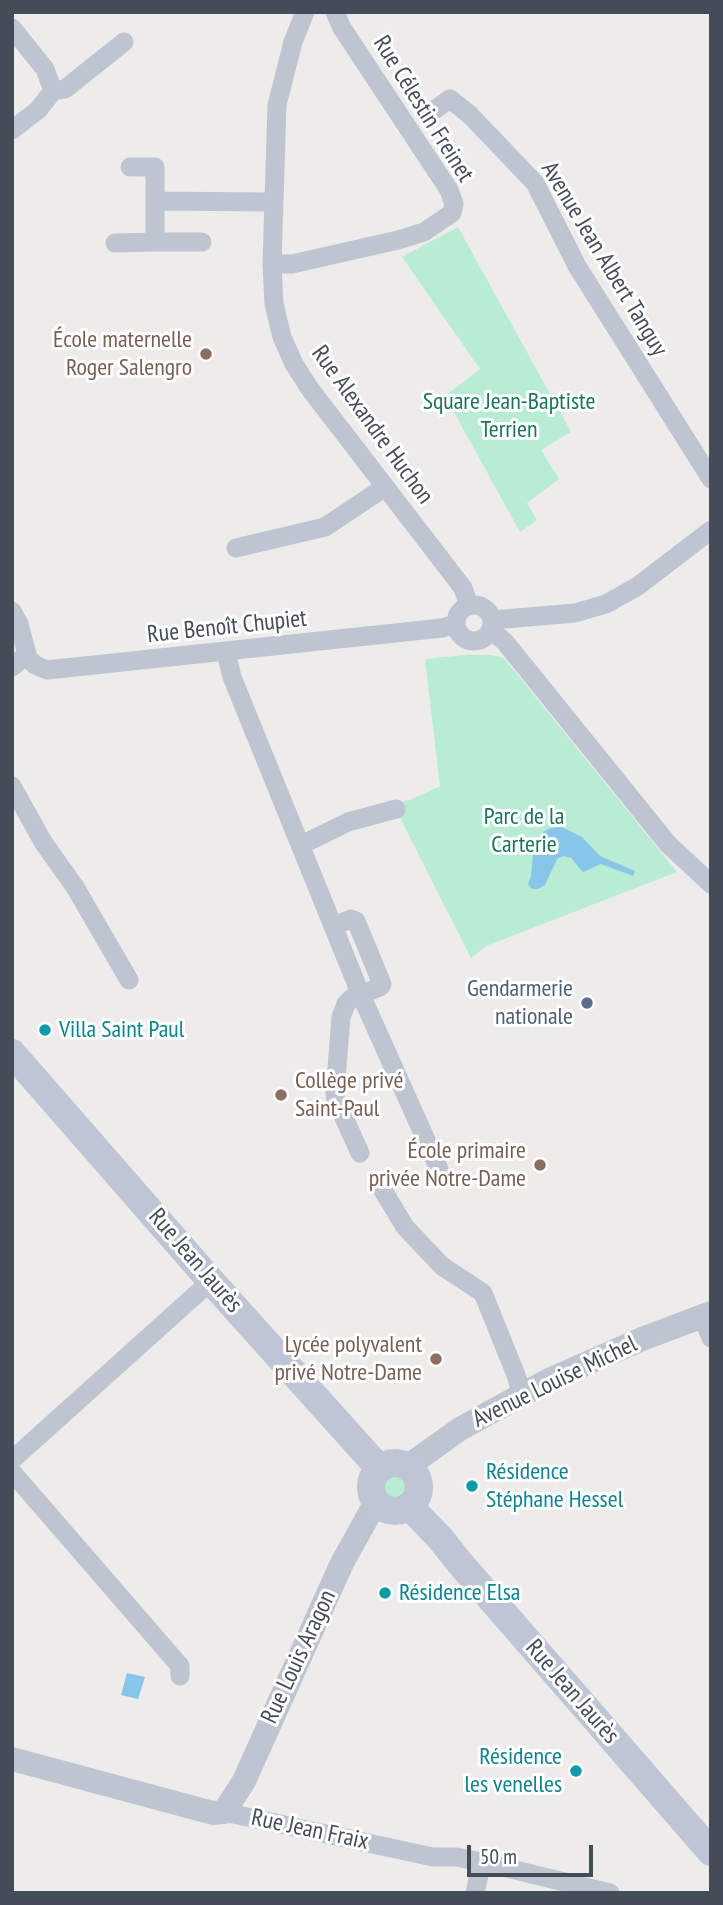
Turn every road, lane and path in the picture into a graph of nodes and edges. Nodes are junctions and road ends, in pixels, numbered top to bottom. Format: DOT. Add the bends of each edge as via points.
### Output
graph roads {
  1 [pos="307,12"];
  2 [pos="334,12"];
  3 [pos="12,28"];
  4 [pos="124,42"];
  5 [pos="53,91"];
  6 [pos="430,113"];
  7 [pos="12,130"];
  8 [pos="130,167"];
  9 [pos="155,201"];
  10 [pos="274,202"];
  11 [pos="155,242"];
  12 [pos="202,242"];
  13 [pos="115,243"];
  14 [pos="272,264"];
  15 [pos="711,479"];
  16 [pos="385,486"];
  17 [pos="711,530"];
  18 [pos="236,548"];
  19 [pos="469,606"];
  20 [pos="12,611"];
  21 [pos="456,624"];
  22 [pos="492,625"];
  23 [pos="226,652"];
  24 [pos="19,661"];
  25 [pos="12,786"];
  26 [pos="396,810"];
  27 [pos="301,845"];
  28 [pos="711,884"];
  29 [pos="129,980"];
  30 [pos="361,995"];
  31 [pos="12,1053"];
  32 [pos="360,1153"];
  33 [pos="439,1169"];
  34 [pos="378,1182"];
  35 [pos="211,1281"];
  36 [pos="708,1322"];
  37 [pos="522,1395"];
  38 [pos="12,1460"];
  39 [pos="408,1466"];
  40 [pos="379,1468"];
  41 [pos="12,1472"];
  42 [pos="376,1502"];
  43 [pos="410,1506"];
  44 [pos="180,1676"];
  45 [pos="12,1759"];
  46 [pos="223,1812"];
  47 [pos="711,1852"];
  48 [pos="482,1862"];
  49 [pos="475,1893"];
  50 [pos="610,1893"];
  1 -- 2 [label="street" via="323,17"];
  1 -- 10 [label="street, Rue Alexandre Huchon" via="293,42 277,105"];
  2 -- 14 [label="street, Rue Célestin Freinet" via="449,190 452,213 424,232 398,240 292,264"];
  3 -- 5 [label="street" via="45,69"];
  4 -- 5 [label="street" via="65,89"];
  5 -- 7 [label="street"];
  6 -- 15 [label="street, Avenue Jean Albert Tanguy" via="450,99 535,183 577,265"];
  8 -- 9 [label="street" via="155,167"];
  9 -- 10 [label="street"];
  9 -- 11 [label="street"];
  10 -- 14 [label="street, Rue Alexandre Huchon"];
  11 -- 12 [label="street"];
  11 -- 13 [label="street"];
  14 -- 16 [label="street, Rue Alexandre Huchon" via="274,304 294,364"];
  16 -- 18 [label="street" via="325,527"];
  16 -- 19 [label="street, Rue Alexandre Huchon" via="463,588"];
  17 -- 22 [label="street" via="654,575 606,604"];
  19 -- 21 [label="street"];
  19 -- 22 [label="street" via="487,609"];
  20 -- 24 [label="street" via="19,624"];
  21 -- 22 [label="street" via="463,638 475,642 488,636"];
  21 -- 23 [label="street, Rue Benoît Chupiet"];
  22 -- 28 [label="street" via="668,844"];
  23 -- 24 [label="street, Rue Benoît Chupiet" via="54,670"];
  23 -- 27 [label="street"];
  25 -- 29 [label="street"];
  26 -- 27 [label="street" via="348,822"];
  27 -- 30 [label="street" via="334,926 356,921 382,984"];
  30 -- 32 [label="street" via="346,1004 341,1017 335,1092"];
  30 -- 33 [label="street"];
  31 -- 35 [label="main road, Rue Jean Jaurès"];
  34 -- 37 [label="street" via="405,1227 442,1266 483,1293"];
  35 -- 38 [label="street"];
  35 -- 40 [label="main road, Rue Jean Jaurès"];
  36 -- 37 [label="street, Avenue Louise Michel" via="614,1350"];
  37 -- 39 [label="street, Avenue Louise Michel" via="460,1429"];
  39 -- 40 [label="main road" via="393,1462"];
  39 -- 43 [label="main road" via="419,1486"];
  40 -- 42 [label="main road" via="371,1482"];
  41 -- 44 [label="street" via="180,1666"];
  42 -- 43 [label="main road" via="392,1511"];
  42 -- 46 [label="street, Rue Louis Aragon" via="342,1563 244,1781"];
  43 -- 47 [label="main road, Rue Jean Jaurès"];
  45 -- 46 [label="street, Rue Jean Fraix" via="212,1813"];
  46 -- 48 [label="street, Rue Jean Fraix" via="433,1857"];
  48 -- 49 [label="street"];
  48 -- 50 [label="street, Rue Jean Fraix"];
}
